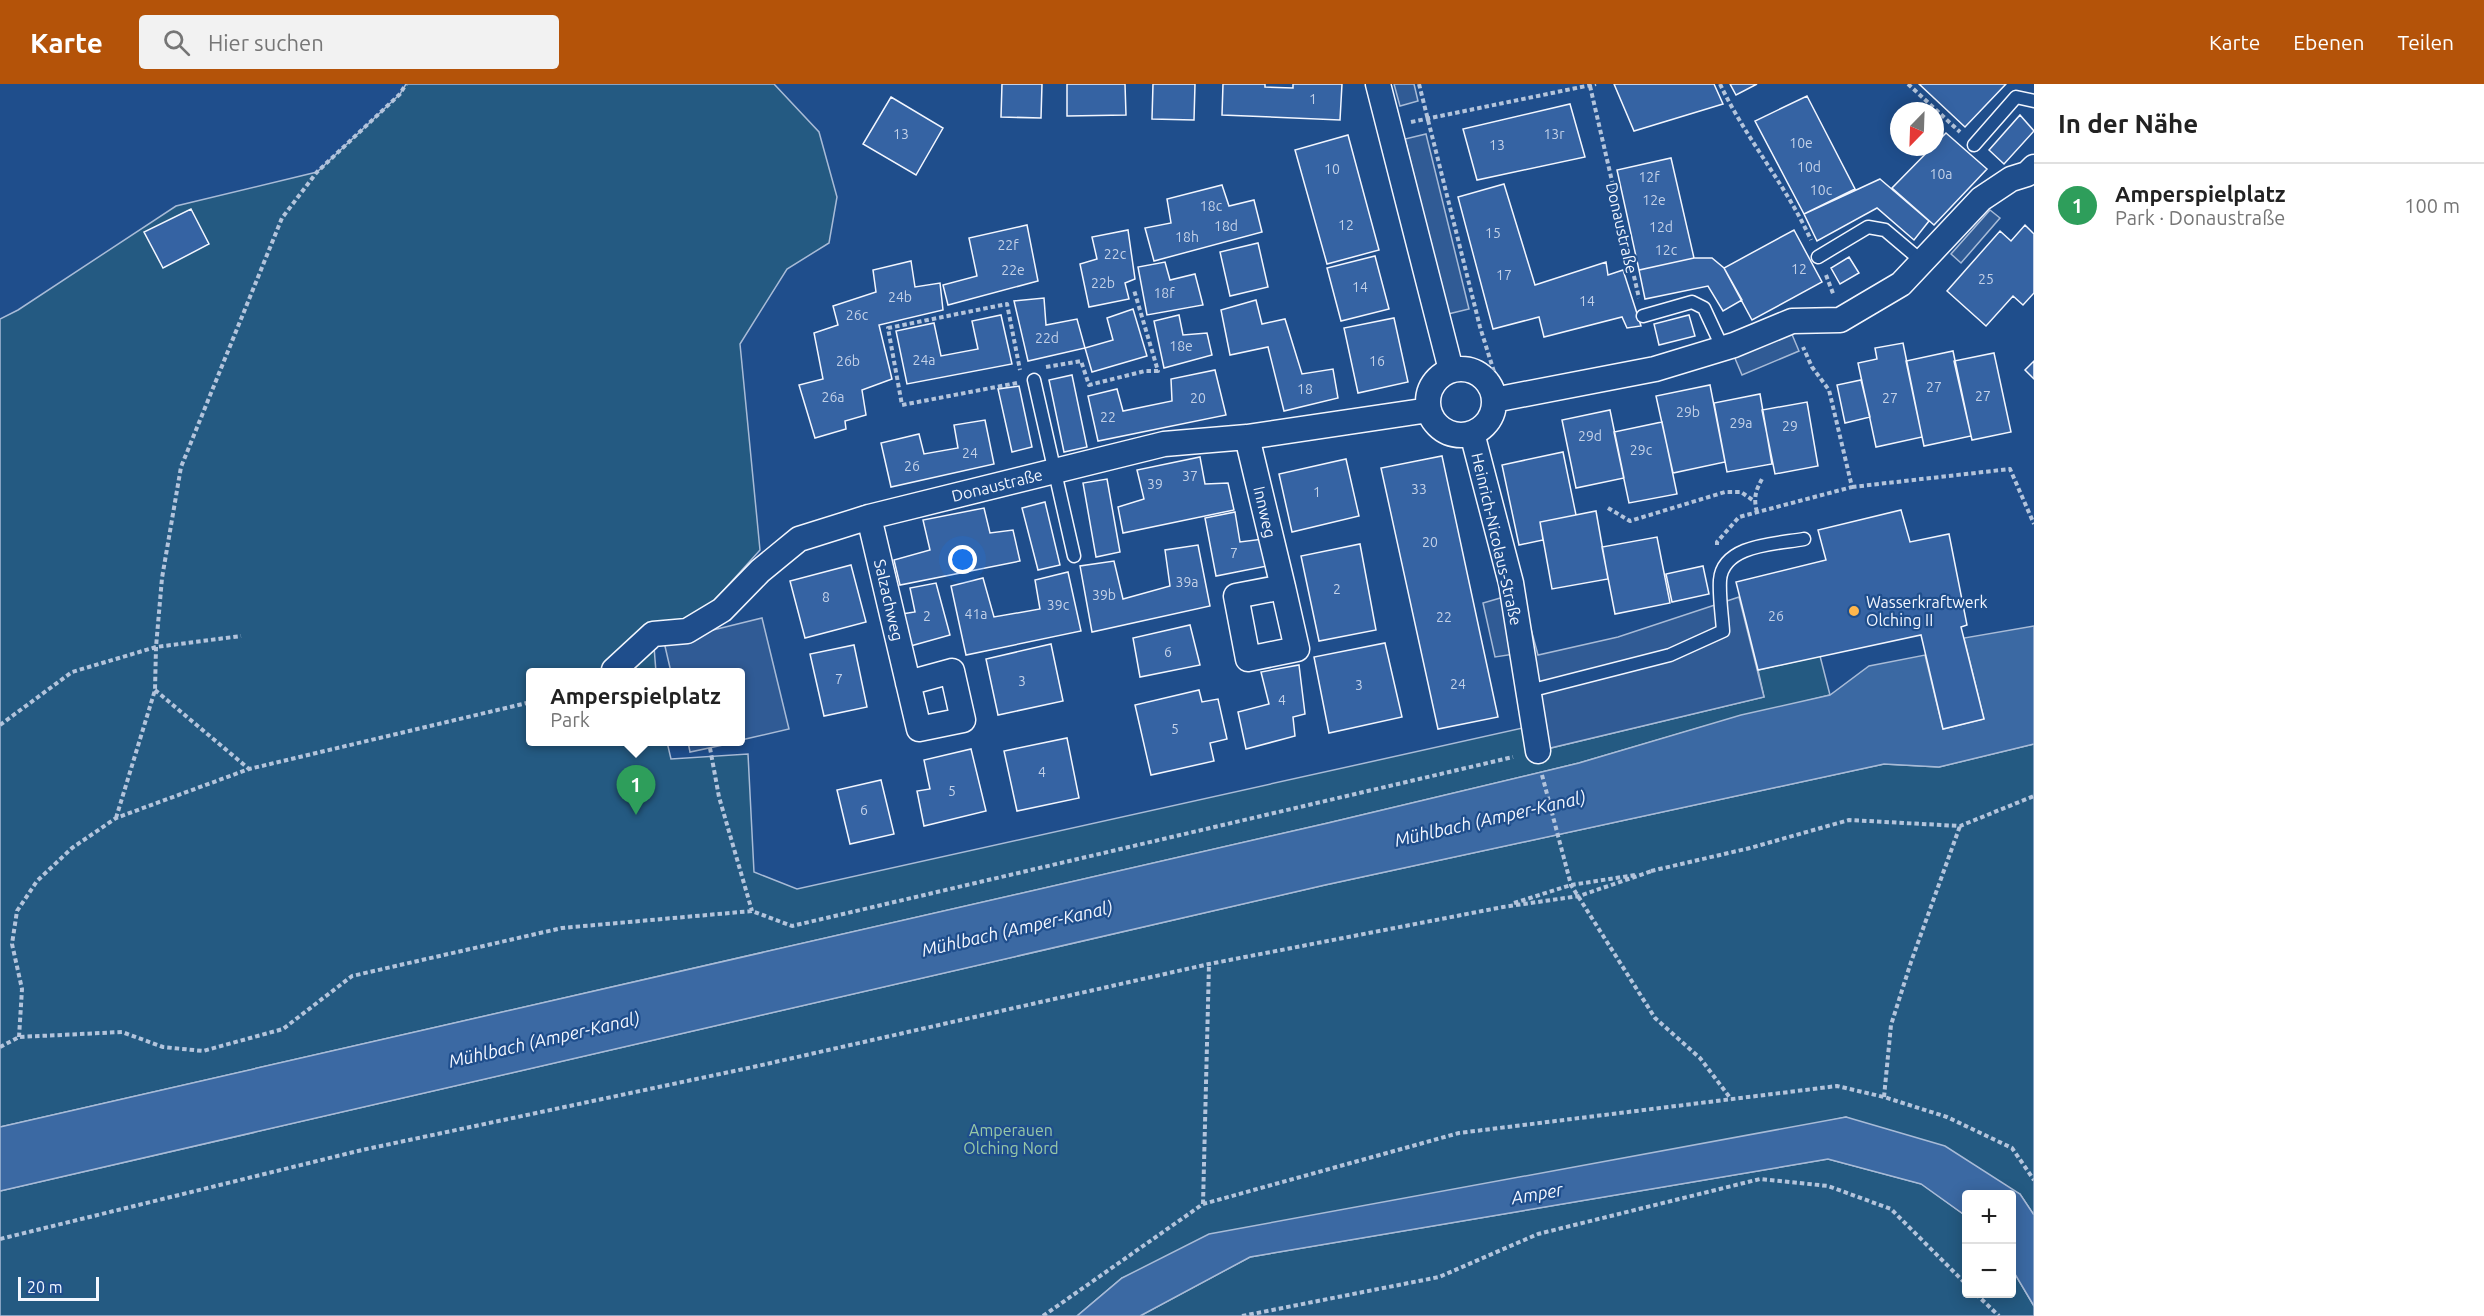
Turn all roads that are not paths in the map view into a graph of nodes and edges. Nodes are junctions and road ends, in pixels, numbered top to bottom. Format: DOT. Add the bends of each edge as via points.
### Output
graph roads {
  1 [pos="1378,84"];
  2 [pos="2034,101"];
  3 [pos="1974,145"];
  4 [pos="2032,174"];
  5 [pos="1818,257"];
  6 [pos="1924,263"];
  7 [pos="1643,316"];
  8 [pos="1723,349"];
  9 [pos="1451,370"];
  10 [pos="1028,381"];
  11 [pos="1498,399"];
  12 [pos="1429,410"];
  13 [pos="1472,433"];
  14 [pos="1247,436"];
  15 [pos="1055,471"];
  16 [pos="869,517"];
  17 [pos="1804,539"];
  18 [pos="1074,556"];
  19 [pos="1283,587"];
  20 [pos="616,668"];
  21 [pos="908,683"];
  22 [pos="1529,691"];
  23 [pos="1539,759"];
  1 -- 9 [label="street"];
  2 -- 3 [label="lane" via="2016,97"];
  4 -- 6 [label="street" via="2012,179 1981,199"];
  5 -- 6 [label="lane" via="1868,227 1885,230"];
  6 -- 8 [label="street" via="1901,284 1840,320 1792,321"];
  7 -- 8 [label="lane" via="1692,302 1704,308"];
  8 -- 11 [label="street" via="1655,369"];
  9 -- 11 [label="street" via="1471,370 1483,377"];
  9 -- 12 [label="street" via="1434,384"];
  10 -- 15 [label="lane"];
  11 -- 13 [label="street" via="1489,420"];
  12 -- 13 [label="street" via="1445,430 1458,435"];
  12 -- 14 [label="street, Donaustraße"];
  13 -- 22 [label="street, Heinrich-Nicolaus-Straße" via="1511,583"];
  14 -- 15 [label="street, Donaustraße" via="1164,444"];
  14 -- 19 [label="street, Innweg"];
  15 -- 16 [label="street, Donaustraße"];
  15 -- 18 [label="lane"];
  16 -- 20 [label="street, Donaustraße" via="799,539 760,570 722,610 687,631 653,634"];
  16 -- 21 [label="street, Salzachweg"];
  17 -- 22 [label="lane" via="1745,550 1727,561 1720,579 1723,631 1670,656"];
  22 -- 23 [label="street, Heinrich-Nicolaus-Straße"];
}
